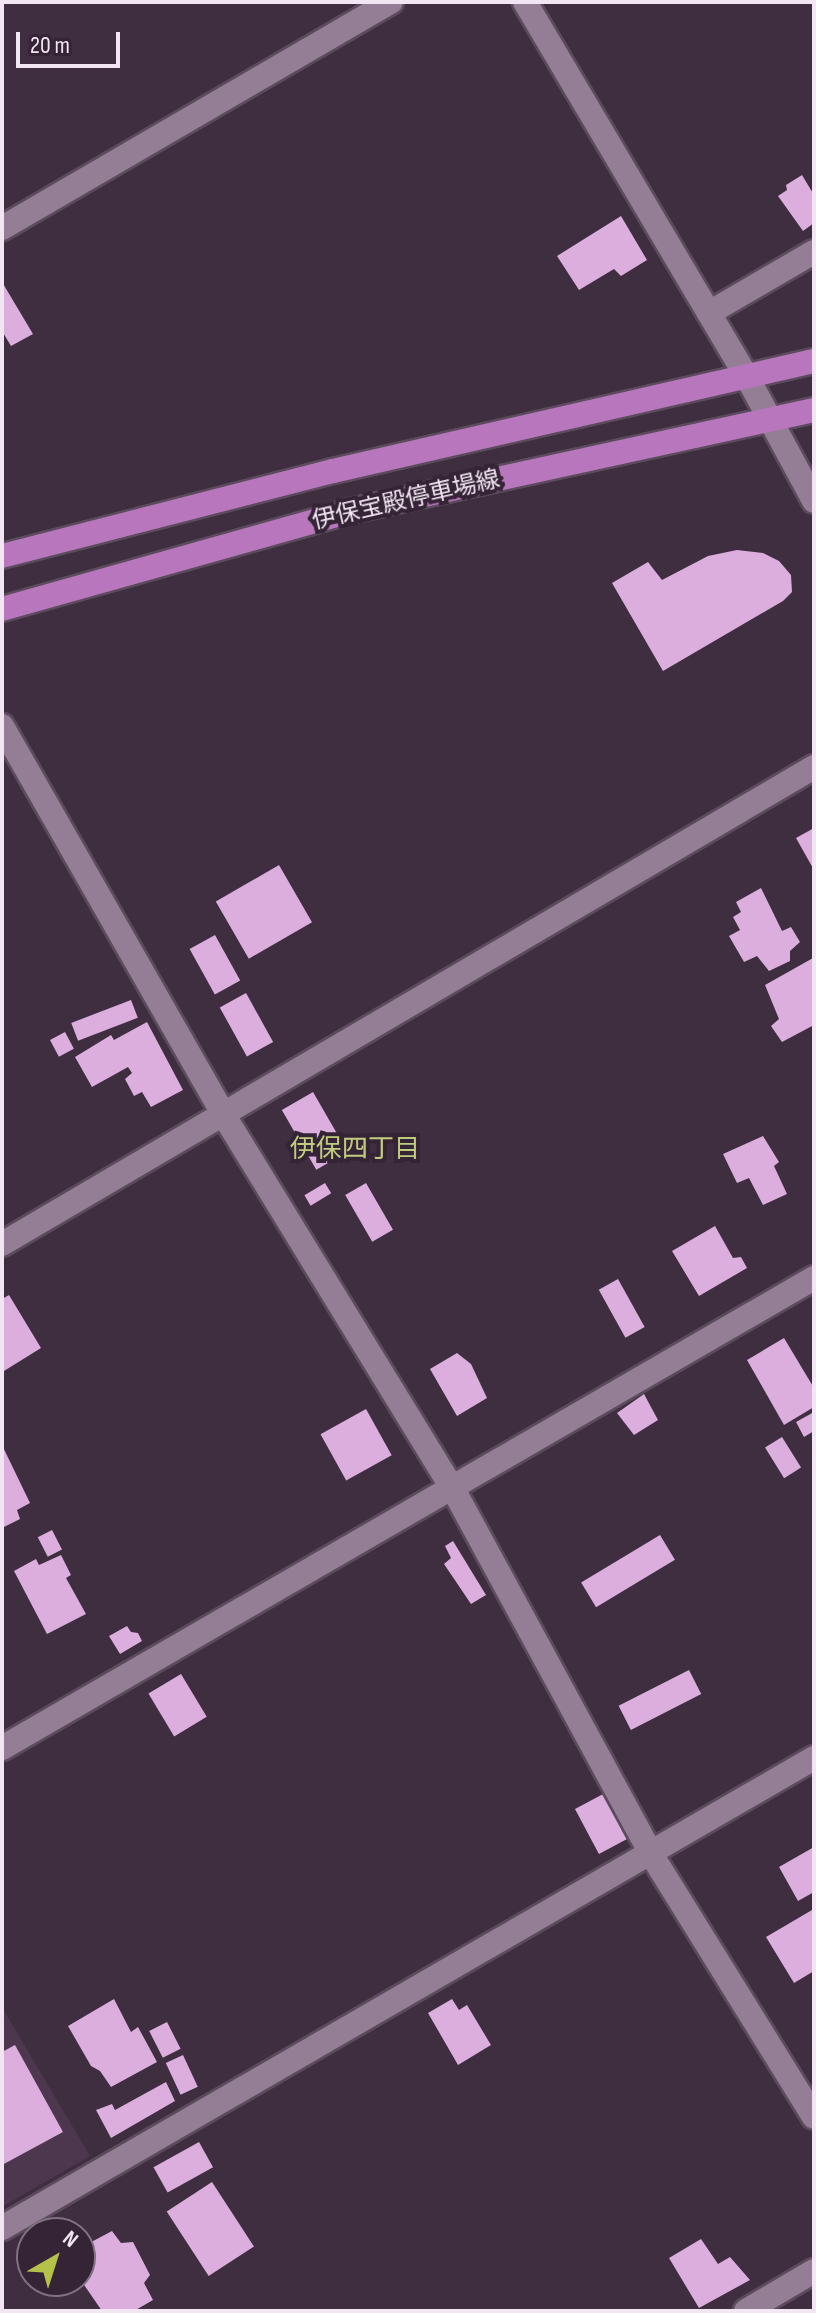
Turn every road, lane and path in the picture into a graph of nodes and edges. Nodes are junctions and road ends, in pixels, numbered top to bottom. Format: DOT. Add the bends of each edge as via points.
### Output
graph roads {
  1 [pos="391,2"];
  2 [pos="525,2"];
  3 [pos="2,228"];
  4 [pos="814,252"];
  5 [pos="709,313"];
  6 [pos="814,361"];
  7 [pos="746,375"];
  8 [pos="814,410"];
  9 [pos="768,420"];
  10 [pos="814,501"];
  11 [pos="2,556"];
  12 [pos="2,609"];
  13 [pos="3,729"];
  14 [pos="814,767"];
  15 [pos="223,1114"];
  16 [pos="2,1244"];
  17 [pos="814,1278"];
  18 [pos="452,1487"];
  19 [pos="2,1748"];
  20 [pos="814,1758"];
  21 [pos="651,1854"];
  22 [pos="814,2117"];
  23 [pos="2,2228"];
  24 [pos="814,2271"];
  25 [pos="746,2311"];
  1 -- 3 [label="street"];
  2 -- 5 [label="street"];
  4 -- 5 [label="street"];
  5 -- 7 [label="street"];
  6 -- 7 [label="main road, 伊保宝殿停車場線"];
  7 -- 9 [label="street"];
  7 -- 11 [label="main road, 伊保宝殿停車場線" via="333,471"];
  8 -- 9 [label="main road, 伊保宝殿停車場線"];
  9 -- 10 [label="street"];
  9 -- 12 [label="main road, 伊保宝殿停車場線" via="346,512"];
  13 -- 15 [label="street"];
  14 -- 15 [label="street"];
  15 -- 16 [label="street"];
  15 -- 18 [label="street"];
  17 -- 18 [label="street"];
  18 -- 19 [label="street"];
  18 -- 21 [label="street"];
  20 -- 21 [label="street"];
  21 -- 22 [label="street"];
  21 -- 23 [label="street"];
  24 -- 25 [label="street"];
}
